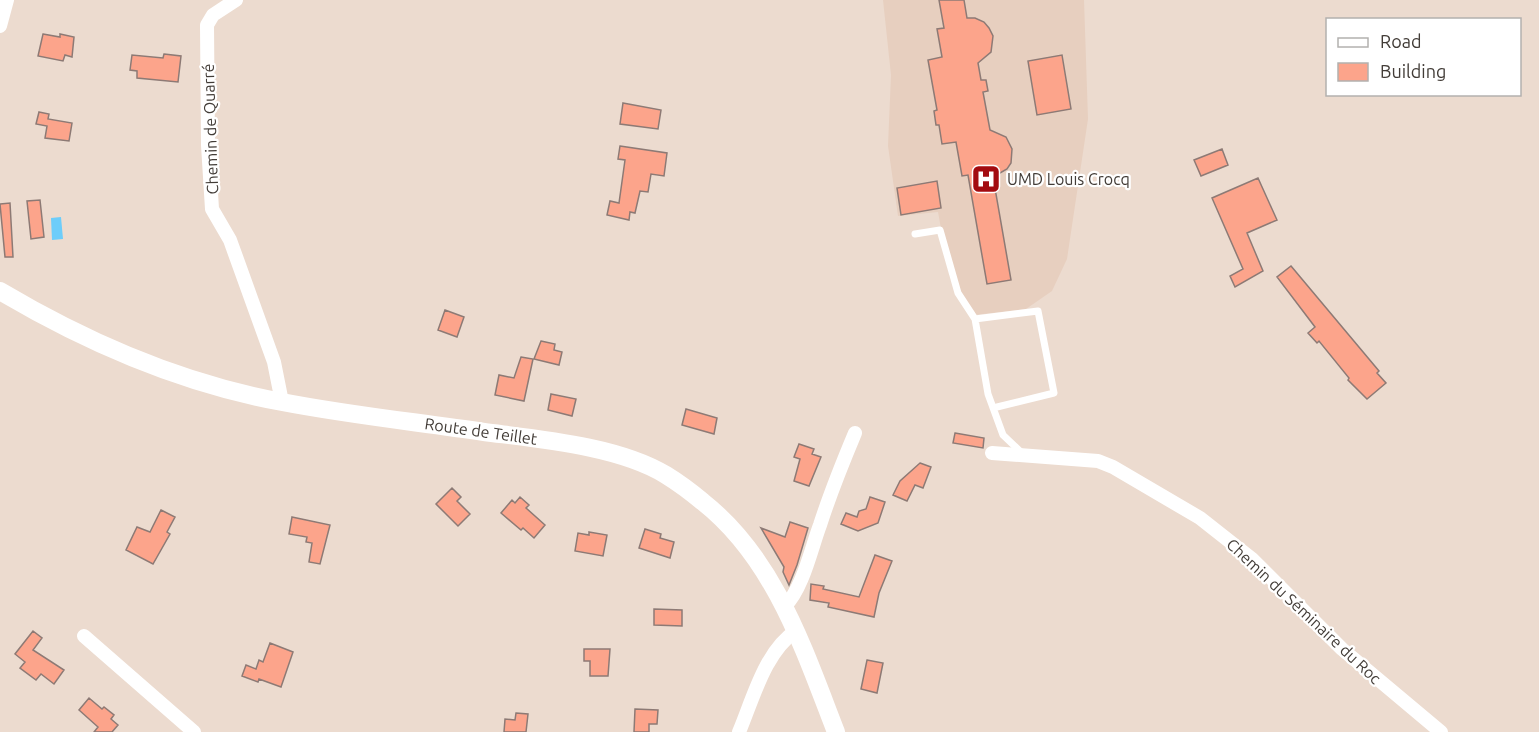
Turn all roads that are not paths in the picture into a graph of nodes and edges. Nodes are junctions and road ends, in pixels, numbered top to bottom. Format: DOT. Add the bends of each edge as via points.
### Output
graph roads {
  1 [pos="7,0"];
  2 [pos="236,0"];
  3 [pos="0,26"];
  4 [pos="915,234"];
  5 [pos="0,291"];
  6 [pos="975,319"];
  7 [pos="282,402"];
  8 [pos="993,408"];
  9 [pos="855,433"];
  10 [pos="992,453"];
  11 [pos="1024,456"];
  12 [pos="785,606"];
  13 [pos="796,631"];
  14 [pos="84,636"];
  15 [pos="194,732"];
  16 [pos="739,732"];
  17 [pos="836,732"];
  18 [pos="1441,732"];
  1 -- 3 [label="street"];
  2 -- 7 [label="street, Chemin de Quarré" via="213,15 207,25 212,209 230,240 274,362"];
  4 -- 6 [label="lane" via="940,230 958,292"];
  5 -- 7 [label="main road, Route de Teillet" via="44,317 134,357 213,385"];
  6 -- 8 [label="lane"];
  6 -- 8 [label="lane" via="1038,311 1054,393"];
  7 -- 12 [label="main road, Route de Teillet" via="570,444 626,458 664,474 705,503 755,558"];
  8 -- 11 [label="lane" via="1003,435"];
  9 -- 12 [label="street" via="803,573"];
  10 -- 11 [label="street, Chemin du Séminaire du Roc"];
  11 -- 18 [label="street, Chemin du Séminaire du Roc" via="1098,461 1200,518 1252,559 1342,649"];
  12 -- 13 [label="main road, Route de Teillet"];
  13 -- 16 [label="street" via="771,656"];
  13 -- 17 [label="main road, Route de Teillet"];
  14 -- 15 [label="street"];
}
